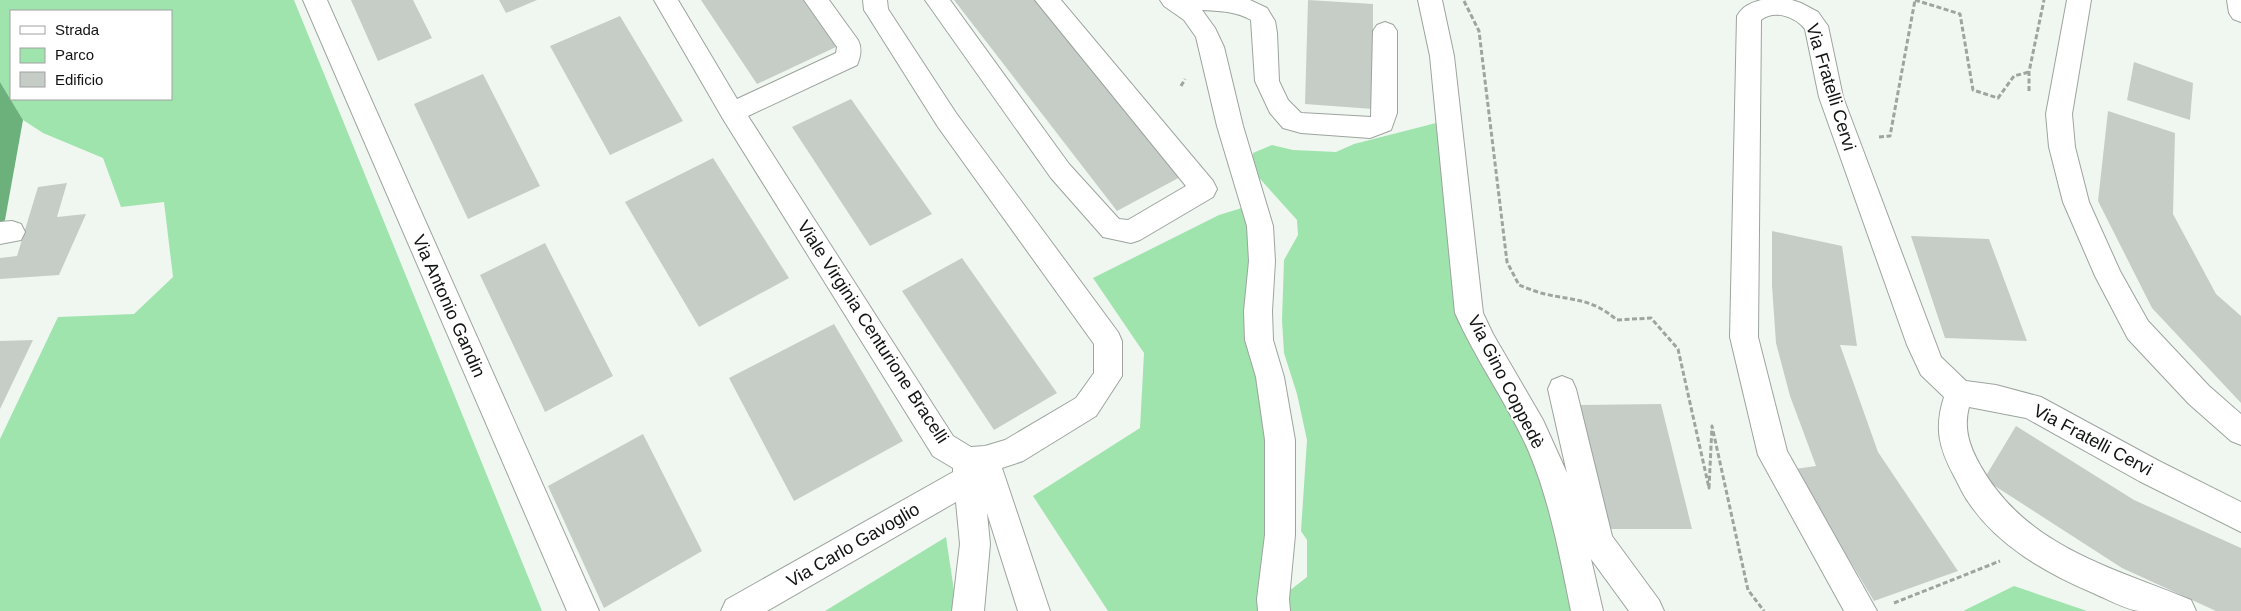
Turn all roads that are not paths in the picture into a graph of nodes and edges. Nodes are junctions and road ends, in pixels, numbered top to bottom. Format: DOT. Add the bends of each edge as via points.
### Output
graph roads {
  1 [pos="315,0"];
  2 [pos="666,0"];
  3 [pos="816,0"];
  4 [pos="875,0"];
  5 [pos="937,0"];
  6 [pos="1047,0"];
  7 [pos="1172,0"];
  8 [pos="1430,0"];
  9 [pos="2079,0"];
  10 [pos="2239,0"];
  11 [pos="2241,12"];
  12 [pos="1385,30"];
  13 [pos="732,112"];
  14 [pos="1562,389"];
  15 [pos="1959,393"];
  16 [pos="2241,432"];
  17 [pos="974,466"];
  18 [pos="2241,518"];
  19 [pos="583,611"];
  20 [pos="737,611"];
  21 [pos="968,611"];
  22 [pos="1034,611"];
  23 [pos="1274,611"];
  24 [pos="1587,611"];
  25 [pos="1648,611"];
  26 [pos="1861,611"];
  27 [pos="2180,611"];
  1 -- 19 [label="street, Via Antonio Gandin"];
  2 -- 13 [label="street, Viale Virginia Centurione Bracelli"];
  3 -- 13 [label="street" via="849,46 848,58"];
  4 -- 17 [label="street" via="876,10 947,120 1108,341 1108,376 1086,407 1013,452"];
  5 -- 6 [label="street" via="1060,171 1112,229 1131,232 1204,188"];
  7 -- 12 [label="street" via="1228,3 1259,14 1265,33 1267,81 1272,95 1287,116 1301,124 1370,128 1382,123"];
  7 -- 23 [label="street" via="1200,22 1210,41 1230,126 1260,226 1260,340 1270,377 1280,440 1280,535"];
  8 -- 24 [label="street, Via Gino Coppedè" via="1442,56 1469,313 1486,351 1534,431 1564,508"];
  9 -- 16 [label="street" via="2059,114 2062,147 2076,202 2109,276 2138,330 2199,395"];
  10 -- 11 [label="street"];
  13 -- 17 [label="street, Viale Virginia Centurione Bracelli" via="943,446"];
  14 -- 25 [label="street, Via Gino Coppedè" via="1598,543"];
  15 -- 18 [label="street, Via Fratelli Cervi" via="2031,406"];
  15 -- 26 [label="street, Via Fratelli Cervi" via="1931,366 1921,345 1831,97 1816,26 1801,10 1777,0 1764,1 1754,7 1749,16 1744,337 1773,455"];
  15 -- 27 [label="street" via="1952,420 1954,442 1967,473 1989,508 2046,554 2088,575"];
  17 -- 20 [label="street, Via Carlo Gavoglio"];
  17 -- 21 [label="street" via="975,544"];
  17 -- 22 [label="street"];
}
